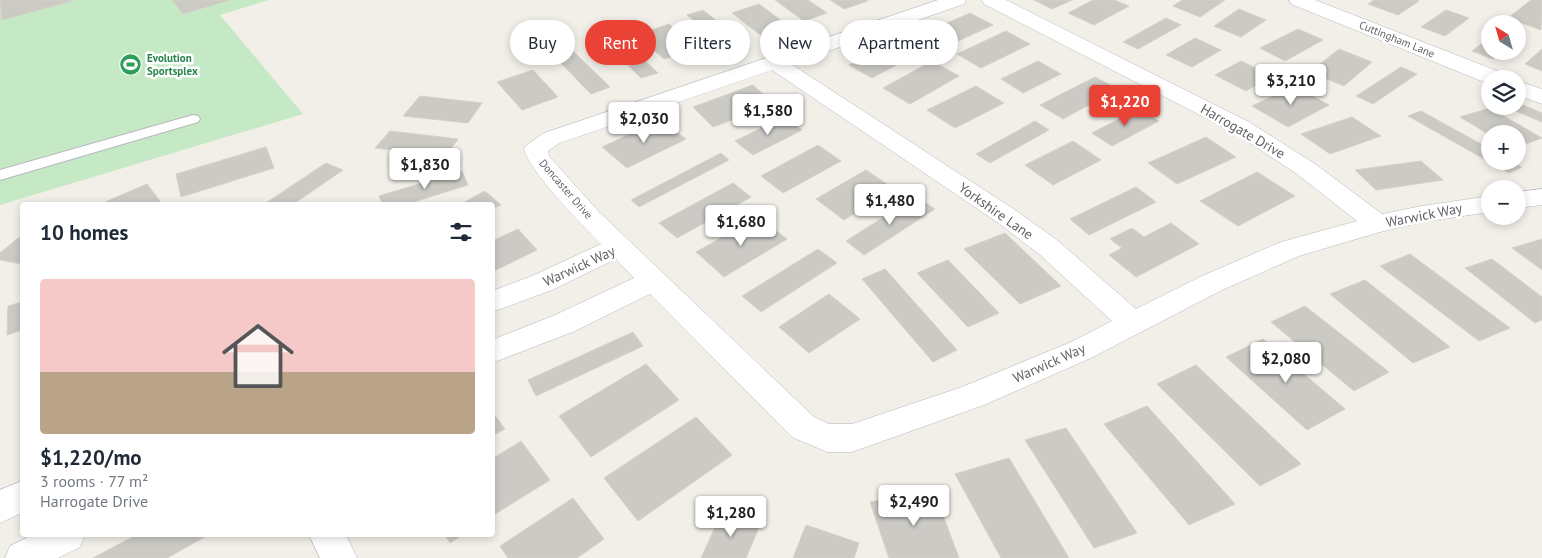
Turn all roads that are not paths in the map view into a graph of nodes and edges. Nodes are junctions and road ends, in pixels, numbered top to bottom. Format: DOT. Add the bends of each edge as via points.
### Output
graph roads {
  1 [pos="957,0"];
  2 [pos="991,0"];
  3 [pos="1298,0"];
  4 [pos="830,43"];
  5 [pos="765,65"];
  6 [pos="779,65"];
  7 [pos="1481,73"];
  8 [pos="1526,90"];
  9 [pos="1542,97"];
  10 [pos="193,119"];
  11 [pos="0,175"];
  12 [pos="1542,197"];
  13 [pos="1526,199"];
  14 [pos="1481,206"];
  15 [pos="1378,224"];
  16 [pos="620,246"];
  17 [pos="654,280"];
  18 [pos="495,301"];
  19 [pos="1133,323"];
  20 [pos="495,351"];
  21 [pos="20,497"];
  22 [pos="0,507"];
  23 [pos="63,537"];
  24 [pos="328,537"];
  25 [pos="23,558"];
  26 [pos="339,558"];
  1 -- 4 [label="street, Doncaster Drive"];
  2 -- 15 [label="street, Harrogate Drive" via="1241,127 1306,169"];
  3 -- 7 [label="street, Cuttingham Lane"];
  5 -- 16 [label="street, Doncaster Drive" via="552,138 536,149 538,158 590,218"];
  6 -- 19 [label="street, Yorkshire Lane" via="1006,216 1048,247"];
  8 -- 9 [label="street"];
  10 -- 11 [label="lane"];
  12 -- 13 [label="street"];
  14 -- 15 [label="street, Warwick Way"];
  15 -- 19 [label="street, Warwick Way" via="1290,249 1212,283"];
  16 -- 17 [label="street, Warwick Way"];
  16 -- 18 [label="street, Warwick Way" via="558,277"];
  17 -- 19 [label="street, Warwick Way" via="803,427 827,438 852,438 972,396 1081,350"];
  17 -- 20 [label="street" via="565,323"];
  21 -- 22 [label="street"];
  23 -- 25 [label="street"];
  24 -- 26 [label="street"];
}
